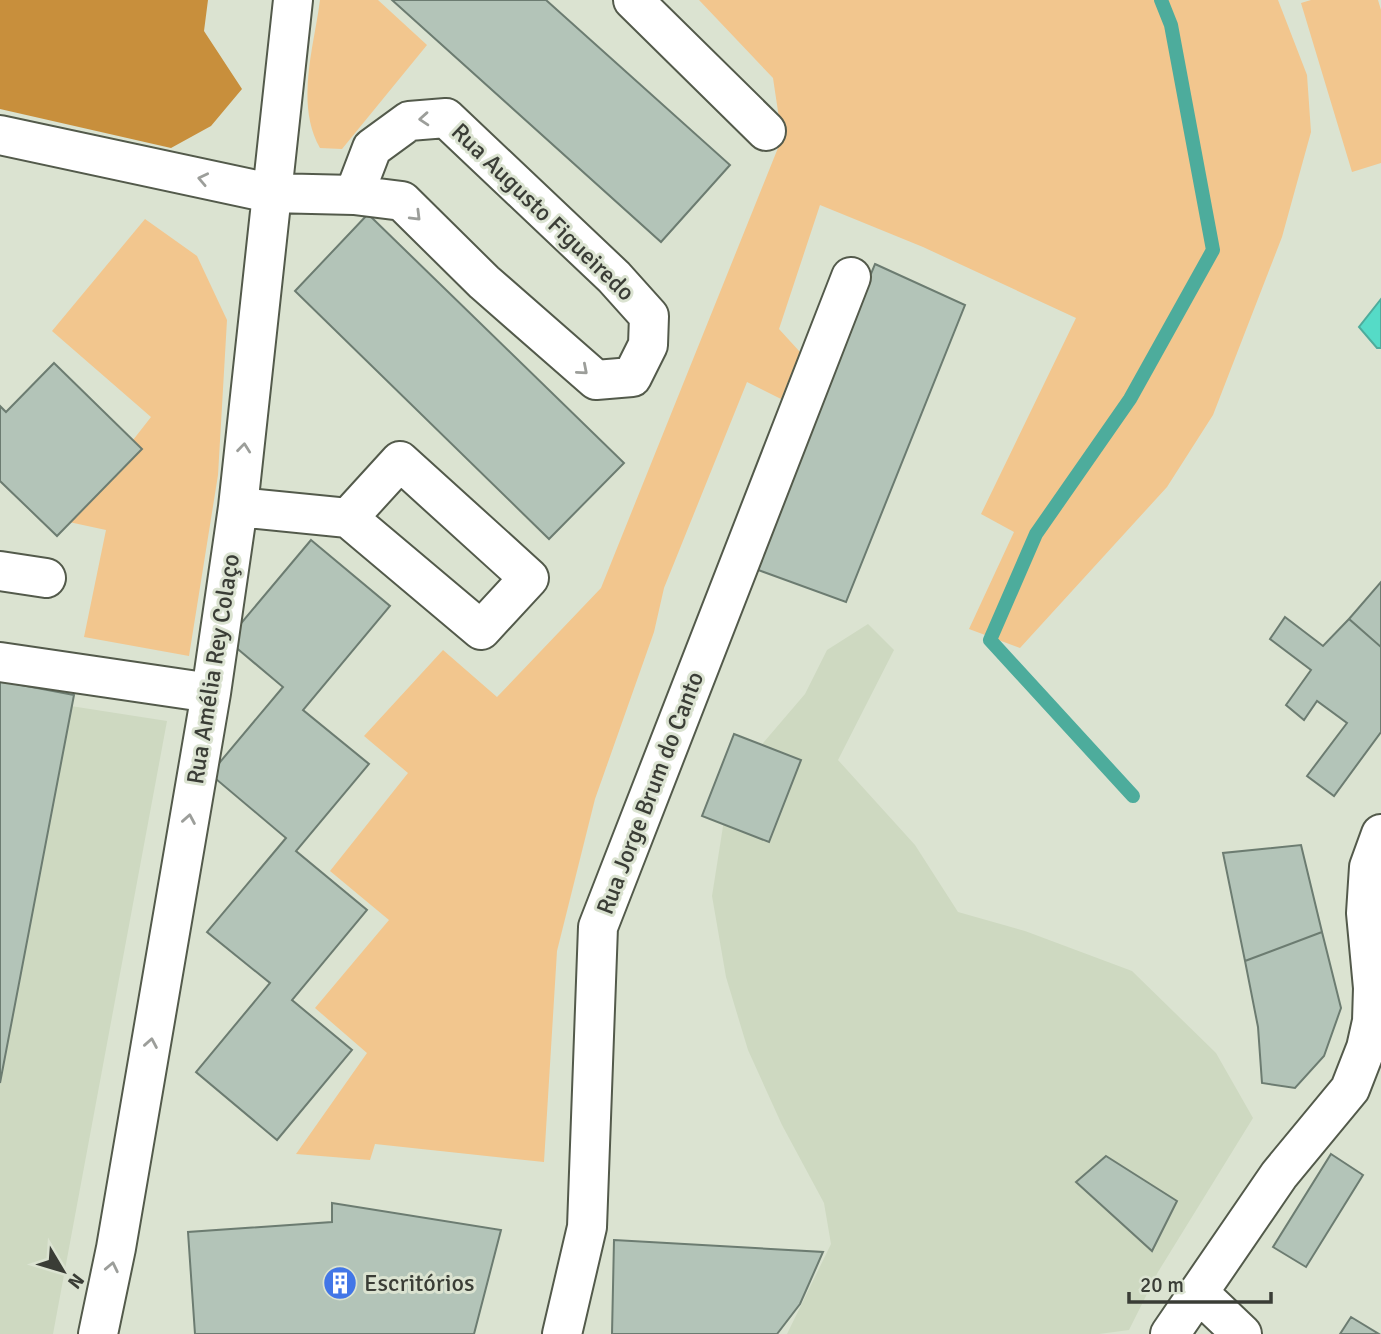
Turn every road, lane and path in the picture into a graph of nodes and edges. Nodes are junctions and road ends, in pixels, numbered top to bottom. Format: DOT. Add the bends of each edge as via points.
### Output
graph roads {
  1 [pos="293,0"];
  2 [pos="633,0"];
  3 [pos="765,131"];
  4 [pos="0,135"];
  5 [pos="270,193"];
  6 [pos="354,195"];
  7 [pos="851,277"];
  8 [pos="238,507"];
  9 [pos="348,518"];
  10 [pos="0,570"];
  11 [pos="46,578"];
  12 [pos="0,662"];
  13 [pos="211,693"];
  14 [pos="1381,835"];
  15 [pos="1366,913"];
  16 [pos="1381,947"];
  17 [pos="1381,1063"];
  18 [pos="1350,1089"];
  19 [pos="1200,1294"];
  20 [pos="98,1334"];
  21 [pos="562,1334"];
  22 [pos="1170,1334"];
  23 [pos="1242,1334"];
  1 -- 5 [label="street, Rua Amélia Rey Colaço"];
  2 -- 3 [label="street"];
  5 -- 4 [label="street, one-way"];
  5 -- 6 [label="street"];
  8 -- 5 [label="street, Rua Amélia Rey Colaço, one-way"];
  6 -- 6 [label="street, Rua Augusto Figueiredo, one-way" via="402,201 484,282 596,380 632,377 648,345 649,316 446,118 409,121 372,148"];
  7 -- 21 [label="street, Rua Jorge Brum do Canto" via="598,927 587,1227"];
  8 -- 9 [label="street"];
  8 -- 13 [label="street, Rua Amélia Rey Colaço"];
  9 -- 9 [label="street" via="400,461 528,578 481,630"];
  10 -- 11 [label="street"];
  12 -- 13 [label="street"];
  20 -- 13 [label="street, Rua Amélia Rey Colaço, one-way"];
  14 -- 15 [label="street" via="1369,867"];
  15 -- 16 [label="street"];
  15 -- 18 [label="street" via="1372,1021"];
  17 -- 18 [label="street"];
  18 -- 19 [label="street" via="1279,1175"];
  19 -- 22 [label="street"];
  19 -- 23 [label="street"];
}
